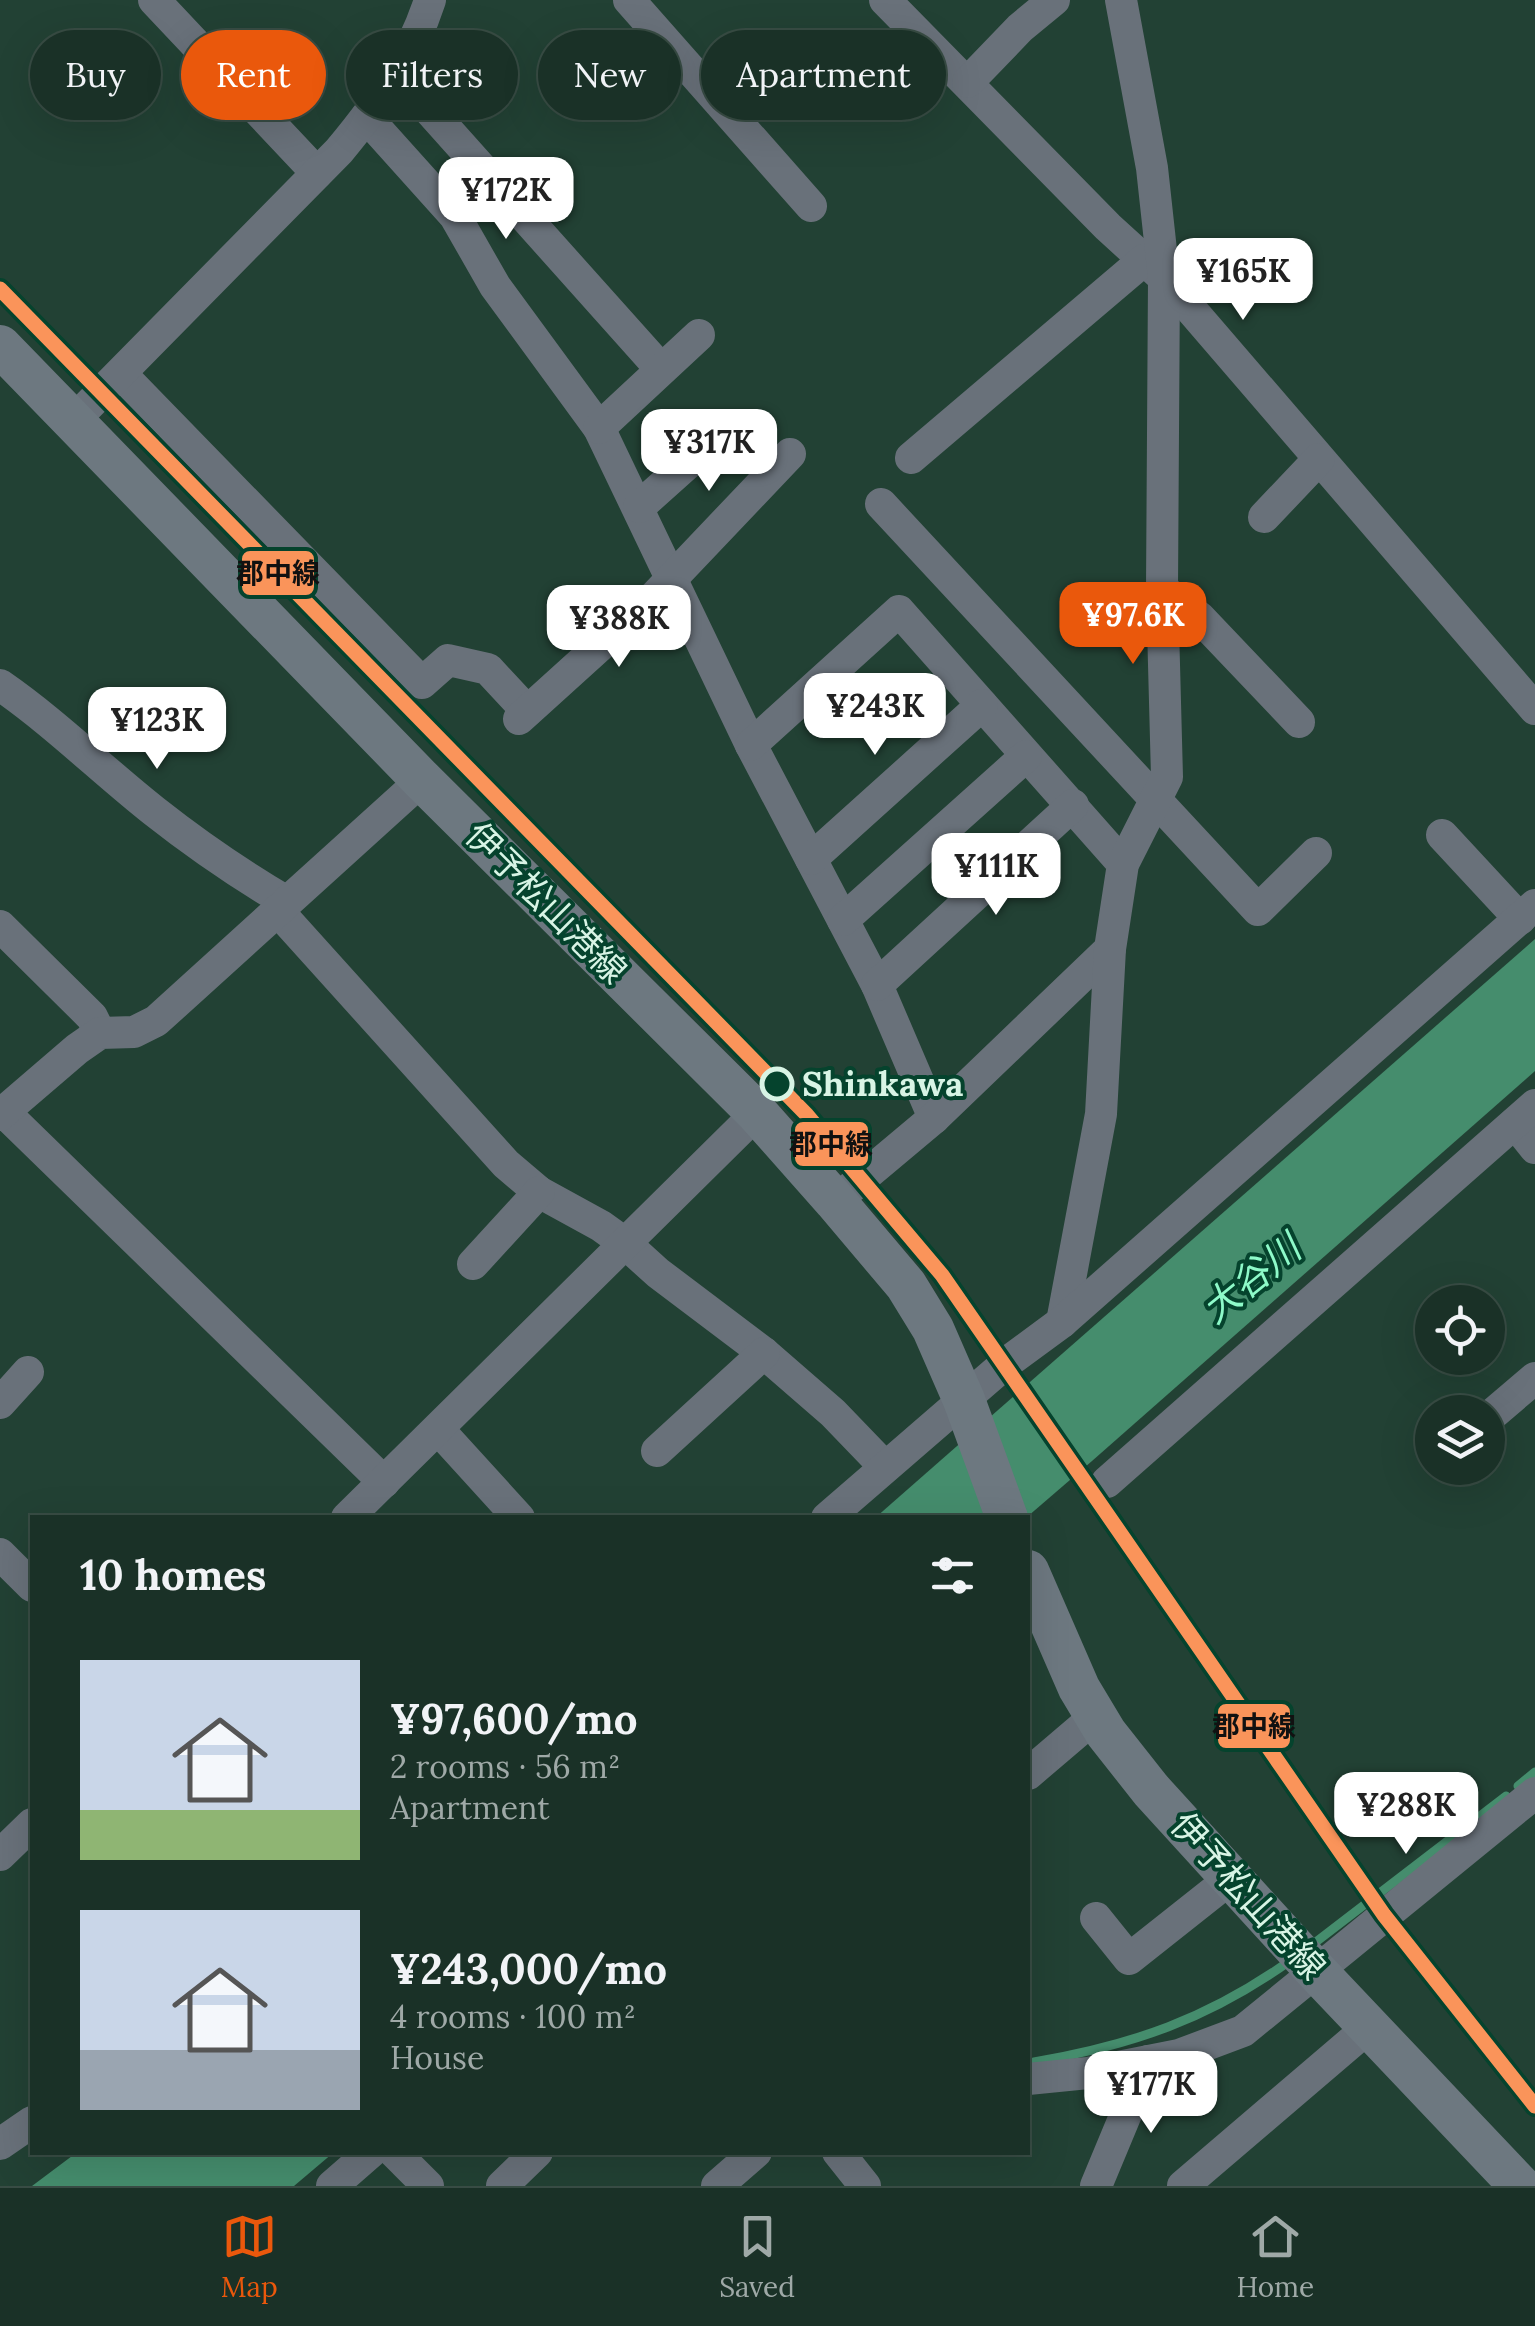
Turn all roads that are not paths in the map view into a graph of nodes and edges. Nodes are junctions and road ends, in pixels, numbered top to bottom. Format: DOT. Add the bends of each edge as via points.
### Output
graph roads {
  1 [pos="154,0"];
  2 [pos="629,0"];
  3 [pos="884,0"];
  4 [pos="1054,0"];
  5 [pos="1121,0"];
  6 [pos="428,1"];
  7 [pos="416,30"];
  8 [pos="968,82"];
  9 [pos="365,120"];
  10 [pos="369,120"];
  11 [pos="439,120"];
  12 [pos="317,173"];
  13 [pos="811,206"];
  14 [pos="1154,269"];
  15 [pos="700,335"];
  16 [pos="0,346"];
  17 [pos="660,368"];
  18 [pos="121,374"];
  19 [pos="74,420"];
  20 [pos="600,428"];
  21 [pos="790,454"];
  22 [pos="911,458"];
  23 [pos="1320,459"];
  24 [pos="688,463"];
  25 [pos="881,504"];
  26 [pos="639,507"];
  27 [pos="1264,516"];
  28 [pos="672,576"];
  29 [pos="1162,589"];
  30 [pos="0,685"];
  31 [pos="982,704"];
  32 [pos="1535,709"];
  33 [pos="1300,722"];
  34 [pos="751,745"];
  35 [pos="1026,756"];
  36 [pos="422,780"];
  37 [pos="1155,800"];
  38 [pos="1073,805"];
  39 [pos="1442,836"];
  40 [pos="1316,853"];
  41 [pos="811,859"];
  42 [pos="1123,864"];
  43 [pos="283,906"];
  44 [pos="1527,912"];
  45 [pos="842,920"];
  46 [pos="0,926"];
  47 [pos="1110,949"];
  48 [pos="876,985"];
  49 [pos="100,1034"];
  50 [pos="2,1114"];
  51 [pos="757,1114"];
  52 [pos="934,1118"];
  53 [pos="1528,1125"];
  54 [pos="539,1192"];
  55 [pos="836,1201"];
  56 [pos="626,1244"];
  57 [pos="473,1264"];
  58 [pos="1062,1322"];
  59 [pos="764,1353"];
  60 [pos="28,1372"];
  61 [pos="1535,1378"];
  62 [pos="0,1403"];
  63 [pos="1505,1404"];
  64 [pos="966,1406"];
  65 [pos="438,1429"];
  66 [pos="658,1452"];
  67 [pos="885,1468"];
  68 [pos="384,1482"];
  69 [pos="1107,1482"];
  70 [pos="350,1515"];
  71 [pos="515,1515"];
  72 [pos="830,1515"];
  73 [pos="1006,1515"];
  74 [pos="0,1554"];
  75 [pos="1030,1576"];
  76 [pos="30,1584"];
  77 [pos="1096,1716"];
  78 [pos="1030,1772"];
  79 [pos="1535,1793"];
  80 [pos="30,1826"];
  81 [pos="0,1855"];
  82 [pos="1230,1878"];
  83 [pos="1096,1918"];
  84 [pos="1316,1971"];
  85 [pos="1369,2027"];
  86 [pos="1148,2061"];
  87 [pos="1030,2079"];
  88 [pos="30,2123"];
  89 [pos="0,2144"];
  90 [pos="368,2155"];
  91 [pos="397,2155"];
  92 [pos="533,2155"];
  93 [pos="753,2155"];
  94 [pos="840,2155"];
  95 [pos="1517,2185"];
  96 [pos="332,2186"];
  97 [pos="428,2186"];
  98 [pos="502,2186"];
  99 [pos="718,2186"];
  100 [pos="865,2186"];
  101 [pos="1096,2186"];
  102 [pos="1183,2186"];
  1 -- 12 [label="street"];
  2 -- 13 [label="street"];
  3 -- 8 [label="street"];
  4 -- 8 [label="street"];
  5 -- 14 [label="street" via="1152,168"];
  6 -- 7 [label="street"];
  8 -- 14 [label="street"];
  9 -- 12 [label="street"];
  10 -- 20 [label="street" via="455,216 494,286"];
  11 -- 17 [label="street"];
  12 -- 18 [label="street"];
  14 -- 22 [label="street"];
  14 -- 23 [label="street"];
  14 -- 29 [label="street"];
  15 -- 17 [label="street"];
  16 -- 19 [label="main road, 伊予松山港線"];
  17 -- 20 [label="street"];
  18 -- 19 [label="street"];
  18 -- 28 [label="street" via="422,683 448,660 488,668 523,715"];
  19 -- 36 [label="main road, 伊予松山港線"];
  20 -- 26 [label="street"];
  21 -- 28 [label="street"];
  23 -- 27 [label="street"];
  23 -- 32 [label="street"];
  24 -- 26 [label="street"];
  25 -- 37 [label="street"];
  26 -- 28 [label="street"];
  28 -- 34 [label="street"];
  29 -- 33 [label="street" via="1200,618"];
  29 -- 37 [label="street" via="1167,777"];
  30 -- 43 [label="street"];
  31 -- 34 [label="street" via="899,611"];
  31 -- 35 [label="street"];
  31 -- 41 [label="street"];
  34 -- 41 [label="street"];
  35 -- 38 [label="street"];
  35 -- 45 [label="street"];
  36 -- 43 [label="street"];
  36 -- 51 [label="main road, 伊予松山港線"];
  37 -- 40 [label="street" via="1258,910"];
  37 -- 42 [label="street"];
  38 -- 42 [label="street"];
  38 -- 48 [label="street"];
  39 -- 44 [label="street"];
  41 -- 45 [label="street"];
  42 -- 47 [label="street"];
  43 -- 49 [label="street" via="156,1021 134,1032"];
  43 -- 54 [label="street" via="486,1145"];
  44 -- 58 [label="street"];
  45 -- 48 [label="street"];
  46 -- 49 [label="street" via="92,1017"];
  47 -- 52 [label="street"];
  47 -- 58 [label="street" via="1101,1114"];
  48 -- 52 [label="street"];
  49 -- 50 [label="street"];
  50 -- 68 [label="street"];
  51 -- 55 [label="main road, 伊予松山港線"];
  51 -- 56 [label="street"];
  52 -- 55 [label="street"];
  53 -- 69 [label="street"];
  54 -- 56 [label="street"];
  54 -- 57 [label="street"];
  55 -- 64 [label="main road, 伊予松山港線" via="906,1285"];
  56 -- 59 [label="street"];
  56 -- 65 [label="street"];
  58 -- 64 [label="street"];
  59 -- 66 [label="street"];
  59 -- 67 [label="street"];
  60 -- 62 [label="street"];
  61 -- 63 [label="street"];
  64 -- 67 [label="street"];
  64 -- 73 [label="main road, 伊予松山港線"];
  65 -- 68 [label="street"];
  65 -- 71 [label="street"];
  67 -- 72 [label="street"];
  68 -- 70 [label="street"];
  74 -- 76 [label="street"];
  75 -- 77 [label="main road, 伊予松山港線"];
  77 -- 78 [label="street"];
  77 -- 82 [label="main road, 伊予松山港線"];
  79 -- 84 [label="street"];
  80 -- 81 [label="street"];
  82 -- 83 [label="street" via="1128,1959"];
  82 -- 84 [label="main road, 伊予松山港線"];
  84 -- 85 [label="main road, 伊予松山港線"];
  84 -- 86 [label="street" via="1244,2031"];
  85 -- 95 [label="main road, 伊予松山港線"];
  85 -- 102 [label="street"];
  86 -- 87 [label="street"];
  86 -- 101 [label="street"];
  88 -- 89 [label="street"];
  90 -- 96 [label="street"];
  91 -- 97 [label="street"];
  92 -- 98 [label="street"];
  93 -- 99 [label="street"];
  94 -- 100 [label="street"];
}
